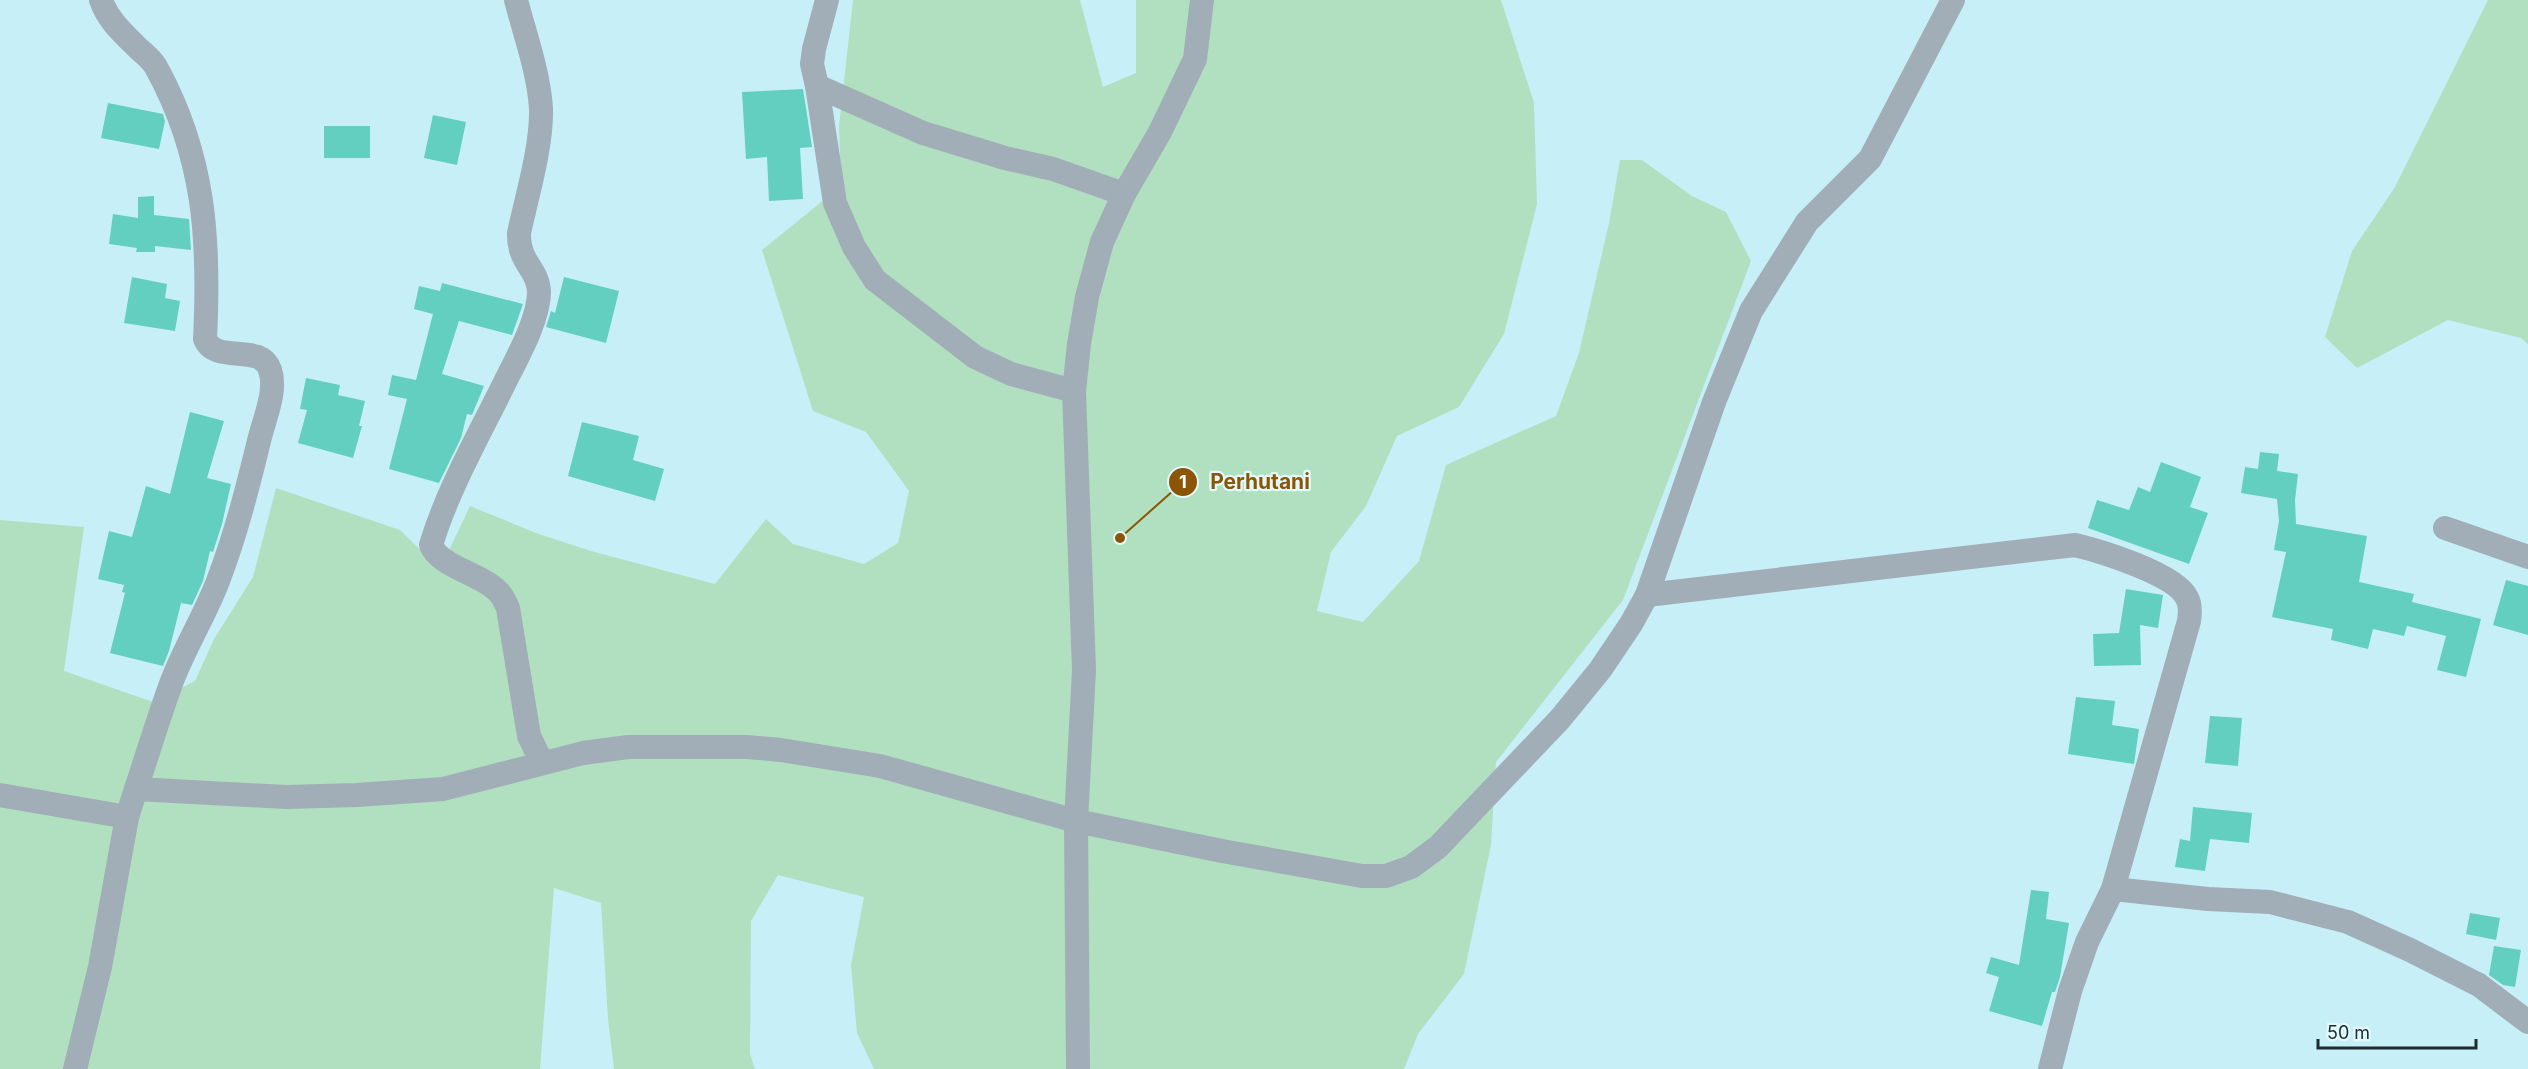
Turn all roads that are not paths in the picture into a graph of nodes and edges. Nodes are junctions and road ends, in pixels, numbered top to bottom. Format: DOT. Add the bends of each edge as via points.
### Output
graph roads {
  1 [pos="101,0"];
  2 [pos="516,0"];
  3 [pos="827,0"];
  4 [pos="1202,0"];
  5 [pos="1953,0"];
  6 [pos="817,86"];
  7 [pos="1124,194"];
  8 [pos="1074,391"];
  9 [pos="2445,528"];
  10 [pos="2528,557"];
  11 [pos="1647,595"];
  12 [pos="542,763"];
  13 [pos="136,789"];
  14 [pos="0,795"];
  15 [pos="127,817"];
  16 [pos="1076,821"];
  17 [pos="2113,889"];
  18 [pos="2528,1022"];
  19 [pos="75,1069"];
  20 [pos="1078,1069"];
  21 [pos="2050,1069"];
  1 -- 13 [label="street" via="119,30 154,63 178,111 193,155 204,213 207,344 216,351 251,355 264,361 272,377 270,400 238,522 218,582 173,680"];
  2 -- 12 [label="street" via="541,111 519,248 535,274 539,292 526,340 431,545 441,558 473,574 500,594 508,608 529,736"];
  3 -- 6 [label="street" via="812,64"];
  4 -- 7 [label="street" via="1190,72"];
  5 -- 11 [label="street" via="1870,159 1807,222 1750,311"];
  6 -- 7 [label="street" via="923,133 1053,169"];
  6 -- 8 [label="street" via="835,202 854,247 875,280 975,357 1011,374"];
  7 -- 8 [label="street" via="1102,242 1087,297"];
  8 -- 16 [label="street" via="1084,670"];
  9 -- 10 [label="street"];
  11 -- 16 [label="street" via="1600,670 1560,719 1446,840 1412,867 1386,876 1362,876"];
  11 -- 17 [label="street" via="2075,545 2106,552 2174,585 2188,600 2189,621"];
  12 -- 13 [label="street" via="443,789 357,795 286,797"];
  12 -- 16 [label="street" via="628,747 781,750 880,766"];
  13 -- 15 [label="street"];
  14 -- 15 [label="street"];
  15 -- 19 [label="street" via="100,967"];
  16 -- 20 [label="street"];
  17 -- 18 [label="street" via="2270,902 2348,922 2479,985"];
  17 -- 21 [label="street" via="2070,991"];
}
